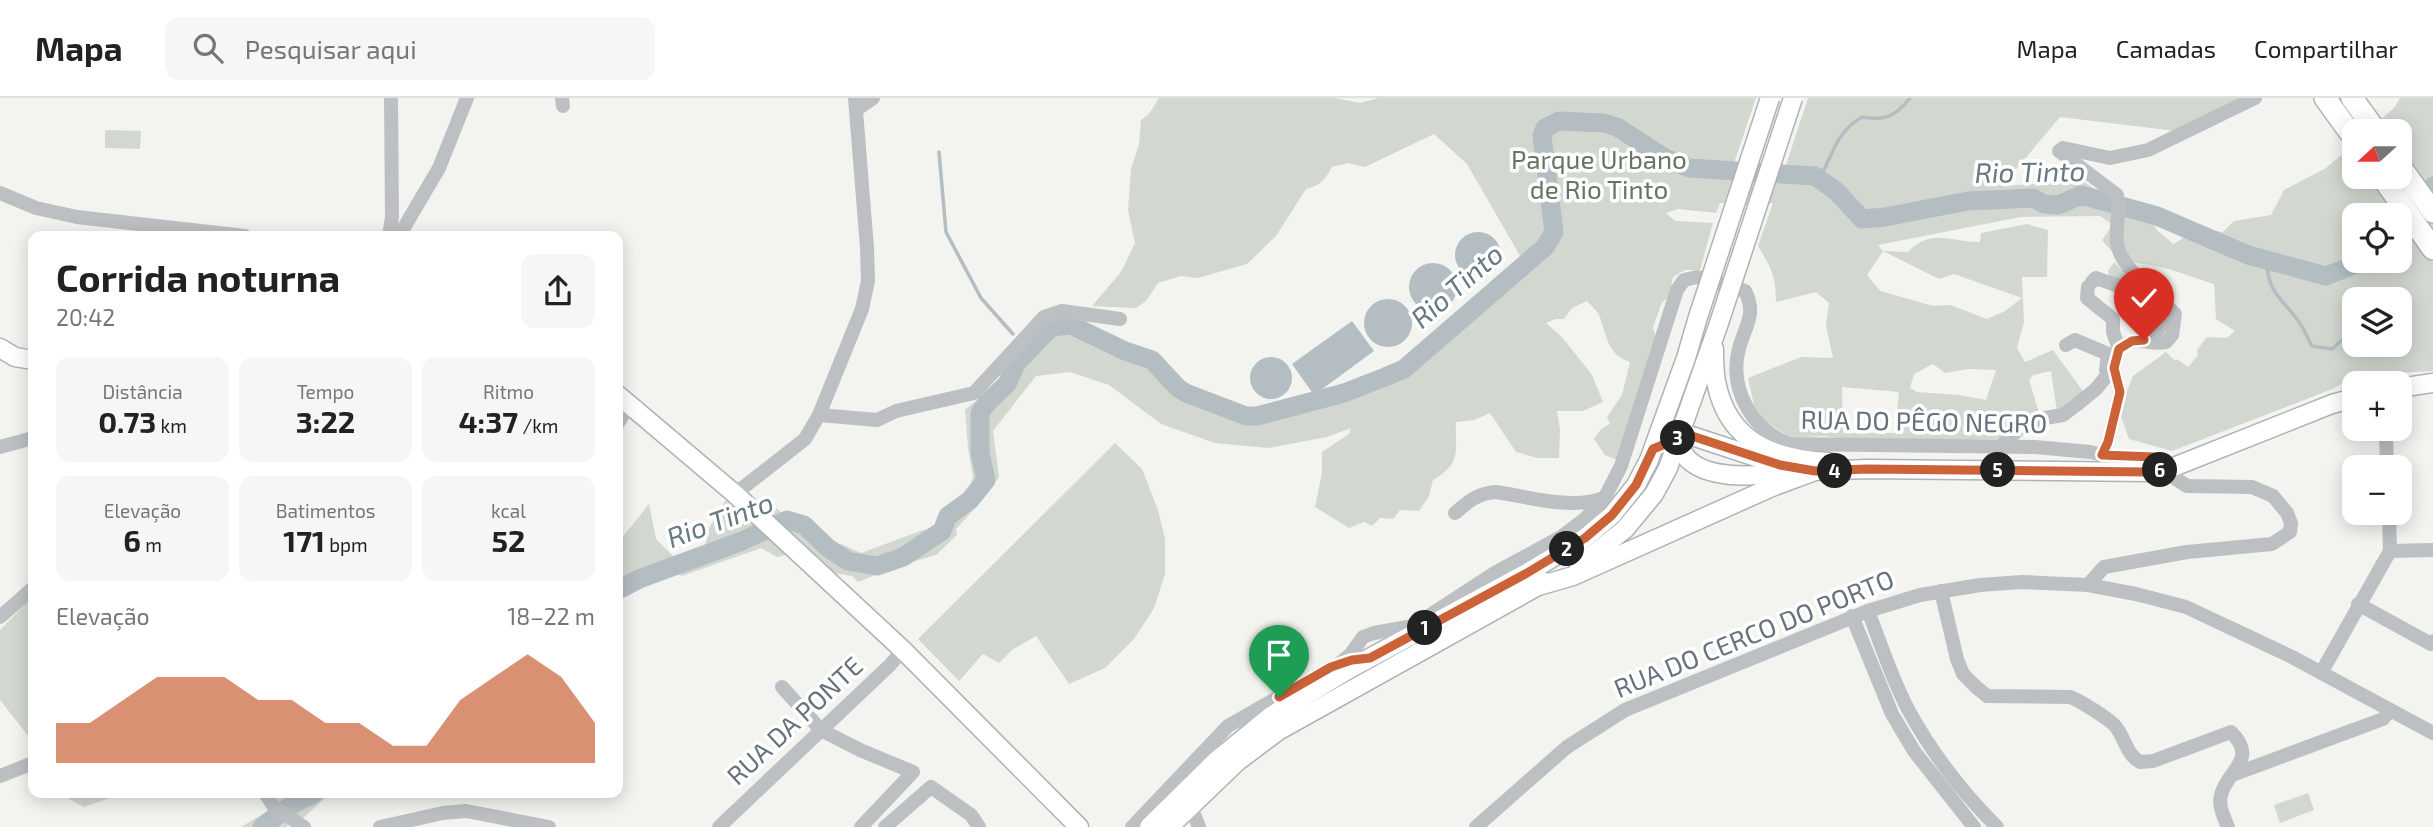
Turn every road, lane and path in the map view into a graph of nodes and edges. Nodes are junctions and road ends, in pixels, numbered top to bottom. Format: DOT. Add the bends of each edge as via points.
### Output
graph roads {
  1 [pos="391,98"];
  2 [pos="467,98"];
  3 [pos="873,98"];
  4 [pos="1770,98"];
  5 [pos="1793,98"];
  6 [pos="2255,98"];
  7 [pos="2325,98"];
  8 [pos="2352,98"];
  9 [pos="855,104"];
  10 [pos="2367,119"];
  11 [pos="2342,121"];
  12 [pos="2412,182"];
  13 [pos="2390,189"];
  14 [pos="0,193"];
  15 [pos="2433,212"];
  16 [pos="201,231"];
  17 [pos="389,231"];
  18 [pos="402,231"];
  19 [pos="2433,249"];
  20 [pos="1120,319"];
  21 [pos="2144,340"];
  22 [pos="1713,343"];
  23 [pos="2066,345"];
  24 [pos="0,348"];
  25 [pos="2119,349"];
  26 [pos="1686,358"];
  27 [pos="28,359"];
  28 [pos="2110,379"];
  29 [pos="2433,383"];
  30 [pos="2412,386"];
  31 [pos="624,400"];
  32 [pos="2342,401"];
  33 [pos="819,415"];
  34 [pos="28,439"];
  35 [pos="1677,439"];
  36 [pos="2001,446"];
  37 [pos="0,447"];
  38 [pos="1653,449"];
  39 [pos="2102,455"];
  40 [pos="1867,469"];
  41 [pos="2166,470"];
  42 [pos="1815,471"];
  43 [pos="735,494"];
  44 [pos="1605,497"];
  45 [pos="1455,513"];
  46 [pos="2389,525"];
  47 [pos="2433,550"];
  48 [pos="2390,551"];
  49 [pos="2088,585"];
  50 [pos="1535,587"];
  51 [pos="1941,590"];
  52 [pos="28,593"];
  53 [pos="2358,604"];
  54 [pos="1868,611"];
  55 [pos="0,617"];
  56 [pos="1852,617"];
  57 [pos="2433,641"];
  58 [pos="903,650"];
  59 [pos="1370,658"];
  60 [pos="1339,664"];
  61 [pos="2321,673"];
  62 [pos="782,687"];
  63 [pos="2390,710"];
  64 [pos="1271,716"];
  65 [pos="821,730"];
  66 [pos="2433,733"];
  67 [pos="1202,752"];
  68 [pos="28,765"];
  69 [pos="2235,774"];
  70 [pos="0,776"];
  71 [pos="268,798"];
  72 [pos="1190,805"];
  73 [pos="975,821"];
  74 [pos="533,825"];
  75 [pos="304,827"];
  76 [pos="380,827"];
  77 [pos="549,827"];
  78 [pos="719,827"];
  79 [pos="861,827"];
  80 [pos="885,827"];
  81 [pos="1079,827"];
  82 [pos="1132,827"];
  83 [pos="1149,827"];
  84 [pos="1169,827"];
  85 [pos="1199,827"];
  86 [pos="1476,827"];
  87 [pos="1974,827"];
  88 [pos="1997,827"];
  89 [pos="2228,827"];
  1 -- 17 [label="street"];
  2 -- 18 [label="street" via="439,168"];
  3 -- 9 [label="street"];
  4 -- 26 [label="main road, bridge"];
  5 -- 22 [label="main road, bridge"];
  6 -- 21 [label="street" via="2148,150 2110,158 2060,149 2060,154 2115,191 2119,198 2119,254 2175,314 2172,335 2166,342"];
  7 -- 11 [label="highway"];
  8 -- 10 [label="highway"];
  9 -- 33 [label="street" via="868,281 862,309"];
  12 -- 15 [label="highway"];
  13 -- 19 [label="highway"];
  14 -- 16 [label="street" via="36,208 77,217"];
  20 -- 33 [label="street" via="1062,312 1044,317 974,393 896,411 877,420"];
  21 -- 25 [label="street"];
  21 -- 25 [label="street" via="2155,335 2161,323 2155,306 2147,298 2096,278 2087,298 2113,319"];
  22 -- 35 [label="main road"];
  22 -- 40 [label="main road" via="1718,393 1733,421 1750,439 1789,458 1844,462"];
  23 -- 28 [label="street" via="2075,340 2108,354"];
  24 -- 27 [label="main road"];
  25 -- 28 [label="street"];
  26 -- 35 [label="main road" via="1687,379 1673,422"];
  26 -- 38 [label="main road"];
  28 -- 36 [label="street" via="2063,415 2019,429"];
  28 -- 39 [label="street" via="2120,392"];
  29 -- 30 [label="main road"];
  31 -- 43 [label="main road"];
  32 -- 41 [label="main road"];
  33 -- 43 [label="street" via="806,439"];
  34 -- 37 [label="street"];
  35 -- 38 [label="main road"];
  35 -- 42 [label="main road" via="1692,436 1780,465"];
  35 -- 42 [label="main road" via="1690,460 1722,475"];
  35 -- 50 [label="main road" via="1654,494 1625,529 1595,553"];
  36 -- 39 [label="street, RUA DO PÊGO NEGRO"];
  36 -- 44 [label="street, RUA DO PÊGO NEGRO" via="1788,444 1777,440 1750,415 1742,398 1738,353 1751,313 1749,298 1745,291 1697,277 1684,280 1677,290 1621,466"];
  38 -- 59 [label="main road" via="1636,485 1612,515 1585,538"];
  39 -- 41 [label="street, RUA DO PÊGO NEGRO" via="2155,457"];
  40 -- 41 [label="main road"];
  40 -- 42 [label="main road"];
  41 -- 49 [label="street, RUA DO PÊGO NEGRO" via="2193,488 2238,485 2273,496 2287,513 2290,532 2272,544 2104,567"];
  42 -- 50 [label="main road" via="1573,576"];
  43 -- 58 [label="main road"];
  44 -- 45 [label="street" via="1572,503 1485,493"];
  44 -- 60 [label="street" via="1561,537 1413,626 1363,637"];
  46 -- 48 [label="street"];
  47 -- 48 [label="street"];
  48 -- 53 [label="street"];
  49 -- 51 [label="street, RUA DO CERCO DO PORTO" via="2022,582"];
  49 -- 61 [label="street, RUA DO CERCO DO PORTO" via="2186,607"];
  50 -- 72 [label="main road" via="1278,731"];
  51 -- 54 [label="street, RUA DO CERCO DO PORTO"];
  51 -- 69 [label="street" via="1960,667 1987,696 2077,700 2111,721 2130,755 2140,762 2231,732 2242,752"];
  52 -- 55 [label="street"];
  53 -- 57 [label="street" via="2431,644"];
  53 -- 61 [label="street"];
  54 -- 56 [label="street, RUA DO CERCO DO PORTO"];
  54 -- 88 [label="street" via="1914,720 1953,778"];
  56 -- 86 [label="street, RUA DO CERCO DO PORTO" via="1615,716 1567,747"];
  56 -- 87 [label="street" via="1892,714 1914,751"];
  58 -- 65 [label="street, RUA DA PONTE"];
  58 -- 81 [label="main road"];
  59 -- 60 [label="street"];
  59 -- 64 [label="main road"];
  60 -- 67 [label="street" via="1228,726"];
  61 -- 63 [label="street, RUA DO CERCO DO PORTO"];
  62 -- 65 [label="street"];
  63 -- 66 [label="street, RUA DO CERCO DO PORTO"];
  63 -- 69 [label="street" via="2384,719"];
  64 -- 67 [label="street" via="1235,730"];
  64 -- 83 [label="main road" via="1217,760"];
  65 -- 78 [label="street, RUA DA PONTE"];
  65 -- 79 [label="street" via="914,772"];
  67 -- 82 [label="street"];
  68 -- 70 [label="street"];
  69 -- 89 [label="street" via="2220,802"];
  71 -- 75 [label="street"];
  72 -- 84 [label="main road"];
  72 -- 85 [label="street"];
  73 -- 80 [label="street" via="931,787"];
  74 -- 76 [label="street" via="467,811"];
  74 -- 77 [label="street"];
}
